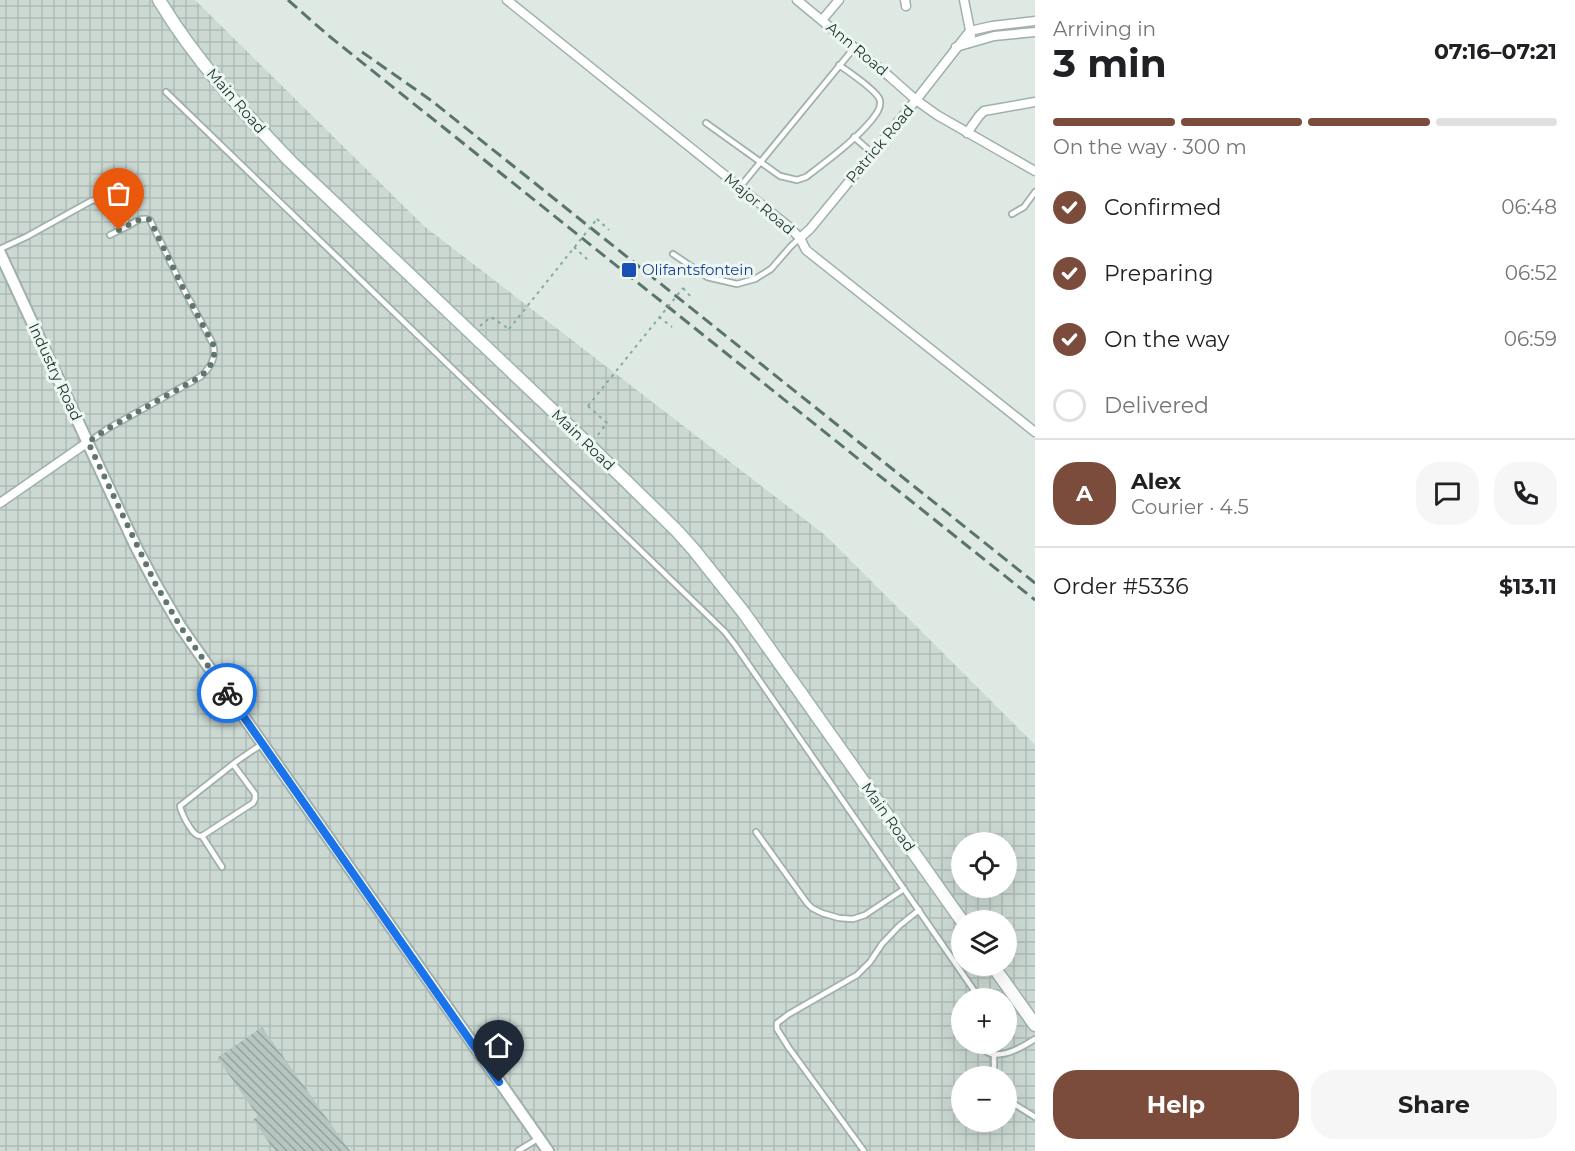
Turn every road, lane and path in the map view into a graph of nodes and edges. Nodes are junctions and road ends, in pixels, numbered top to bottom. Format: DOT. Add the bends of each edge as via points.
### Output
graph roads {
  1 [pos="159,0"];
  2 [pos="507,0"];
  3 [pos="797,0"];
  4 [pos="839,0"];
  5 [pos="964,0"];
  6 [pos="822,20"];
  7 [pos="1035,21"];
  8 [pos="970,31"];
  9 [pos="1035,32"];
  10 [pos="973,41"];
  11 [pos="854,47"];
  12 [pos="956,48"];
  13 [pos="839,65"];
  14 [pos="166,92"];
  15 [pos="916,100"];
  16 [pos="1035,102"];
  17 [pos="706,123"];
  18 [pos="967,133"];
  19 [pos="854,137"];
  20 [pos="872,153"];
  21 [pos="760,162"];
  22 [pos="1035,171"];
  23 [pos="740,188"];
  24 [pos="1035,192"];
  25 [pos="1011,214"];
  26 [pos="128,226"];
  27 [pos="609,230"];
  28 [pos="110,235"];
  29 [pos="800,238"];
  30 [pos="574,247"];
  31 [pos="0,251"];
  32 [pos="673,254"];
  33 [pos="589,261"];
  34 [pos="692,298"];
  35 [pos="659,317"];
  36 [pos="672,327"];
  37 [pos="471,333"];
  38 [pos="1035,432"];
  39 [pos="88,442"];
  40 [pos="590,446"];
  41 [pos="1,501"];
  42 [pos="262,744"];
  43 [pos="233,764"];
  44 [pos="756,832"];
  45 [pos="202,837"];
  46 [pos="222,867"];
  47 [pos="904,889"];
  48 [pos="919,910"];
  49 [pos="954,910"];
  50 [pos="1000,976"];
  51 [pos="973,988"];
  52 [pos="1035,1025"];
  53 [pos="1035,1039"];
  54 [pos="1017,1048"];
  55 [pos="994,1054"];
  56 [pos="994,1066"];
  57 [pos="1017,1105"];
  58 [pos="1035,1117"];
  59 [pos="539,1138"];
  60 [pos="518,1151"];
  61 [pos="548,1151"];
  62 [pos="864,1151"];
  1 -- 37 [label="main road, Main Road" via="200,60 267,137"];
  2 -- 23 [label="street, Major Road"];
  3 -- 6 [label="street, Ann Road"];
  4 -- 6 [label="street"];
  5 -- 8 [label="street"];
  6 -- 11 [label="street, Ann Road"];
  7 -- 8 [label="street"];
  8 -- 10 [label="street"];
  8 -- 12 [label="street, Patrick Road"];
  9 -- 10 [label="street"];
  10 -- 12 [label="street"];
  11 -- 13 [label="lane"];
  11 -- 15 [label="street, Ann Road"];
  12 -- 15 [label="street, Patrick Road"];
  13 -- 19 [label="lane" via="879,98 879,110"];
  13 -- 21 [label="lane"];
  14 -- 47 [label="lane" via="725,632"];
  15 -- 18 [label="street, Ann Road"];
  15 -- 20 [label="street, Patrick Road"];
  16 -- 18 [label="street" via="984,111"];
  17 -- 21 [label="lane"];
  18 -- 22 [label="street, Ann Road"];
  19 -- 20 [label="lane"];
  19 -- 21 [label="lane" via="802,179 786,178"];
  20 -- 29 [label="street, Patrick Road"];
  21 -- 23 [label="lane"];
  23 -- 29 [label="street, Major Road"];
  24 -- 25 [label="lane" via="1024,207"];
  26 -- 28 [label="lane"];
  26 -- 31 [label="lane" via="115,202 105,198 91,201"];
  26 -- 39 [label="lane" via="142,218 150,220 215,352 210,368 200,377"];
  27 -- 30 [label="path, bridge" via="597,219"];
  29 -- 32 [label="lane" via="771,269 737,284 708,277"];
  29 -- 38 [label="street, Major Road" via="806,250"];
  30 -- 33 [label="path"];
  30 -- 37 [label="path, bridge" via="509,329 491,317"];
  31 -- 39 [label="street, Industry Road"];
  34 -- 35 [label="path, bridge" via="683,288"];
  35 -- 36 [label="path"];
  35 -- 40 [label="path, bridge" via="588,406 607,423"];
  37 -- 40 [label="main road, Main Road"];
  39 -- 41 [label="street"];
  39 -- 42 [label="street, Industry Road" via="164,599"];
  40 -- 49 [label="main road, Main Road" via="677,531 725,588"];
  42 -- 43 [label="lane"];
  42 -- 59 [label="street, Industry Road"];
  43 -- 45 [label="lane" via="255,799"];
  43 -- 45 [label="lane" via="180,806 194,834"];
  44 -- 47 [label="lane" via="807,903 822,913 859,918"];
  45 -- 46 [label="lane"];
  47 -- 48 [label="lane"];
  48 -- 51 [label="lane"];
  48 -- 62 [label="lane" via="899,926 857,975 777,1023 789,1048"];
  50 -- 52 [label="main road"];
  53 -- 54 [label="lane"];
  55 -- 56 [label="lane"];
  57 -- 58 [label="lane"];
  59 -- 60 [label="lane"];
  59 -- 61 [label="street, Industry Road"];
}
